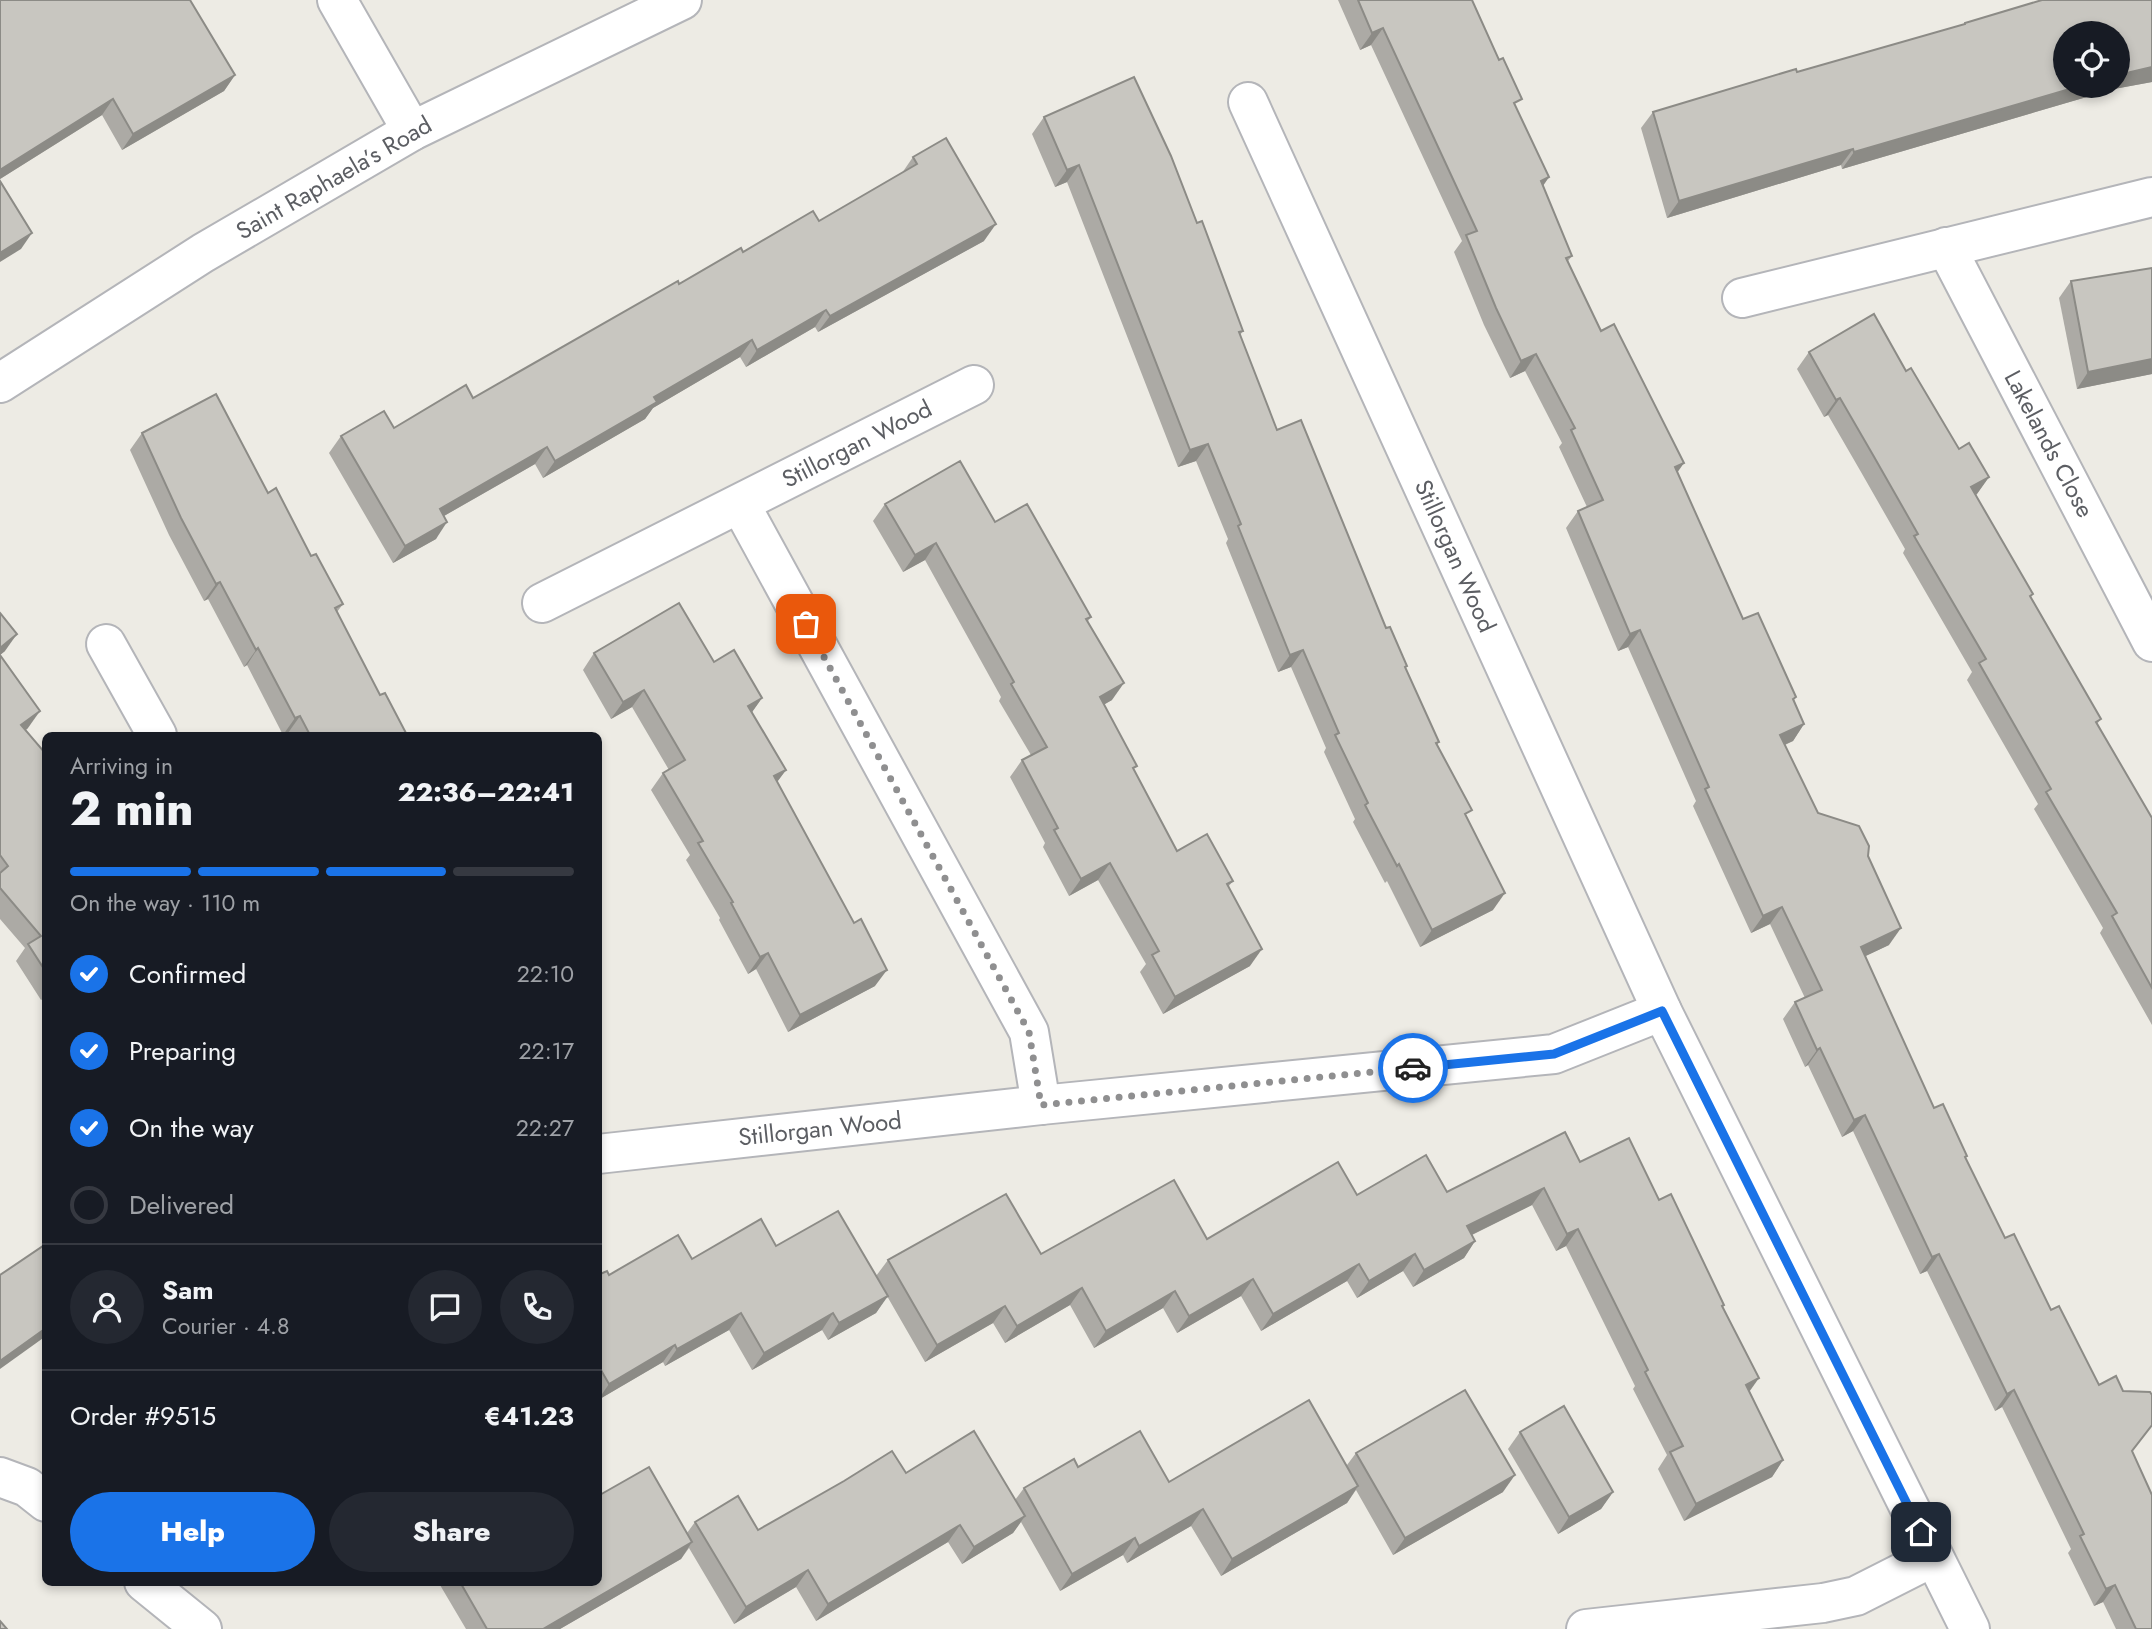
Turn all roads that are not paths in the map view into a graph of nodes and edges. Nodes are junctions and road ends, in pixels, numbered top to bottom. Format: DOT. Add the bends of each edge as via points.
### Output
graph roads {
  1 [pos="337,0"];
  2 [pos="682,0"];
  3 [pos="1248,102"];
  4 [pos="412,131"];
  5 [pos="2152,197"];
  6 [pos="1946,247"];
  7 [pos="1742,298"];
  8 [pos="0,383"];
  9 [pos="974,385"];
  10 [pos="740,503"];
  11 [pos="542,603"];
  12 [pos="2152,642"];
  13 [pos="106,644"];
  14 [pos="155,732"];
  15 [pos="1662,1011"];
  16 [pos="1041,1105"];
  17 [pos="602,1154"];
  18 [pos="1933,1557"];
  19 [pos="149,1586"];
  20 [pos="202,1629"];
  21 [pos="1586,1629"];
  22 [pos="1970,1629"];
  1 -- 4 [label="street"];
  2 -- 4 [label="street, Saint Raphaela’s Road"];
  3 -- 15 [label="street, Stillorgan Wood"];
  4 -- 8 [label="street, Saint Raphaela’s Road" via="203,253"];
  5 -- 6 [label="street"];
  6 -- 7 [label="street"];
  6 -- 12 [label="street, Lakelands Close"];
  9 -- 10 [label="street, Stillorgan Wood"];
  10 -- 11 [label="street, Stillorgan Wood"];
  10 -- 16 [label="street" via="1029,1032"];
  13 -- 14 [label="street"];
  15 -- 16 [label="street, Stillorgan Wood" via="1554,1054"];
  15 -- 18 [label="street, Stillorgan Wood"];
  16 -- 17 [label="street, Stillorgan Wood"];
  18 -- 21 [label="street" via="1856,1596 1823,1603"];
  18 -- 22 [label="street, Stillorgan Wood"];
  19 -- 20 [label="street"];
}
